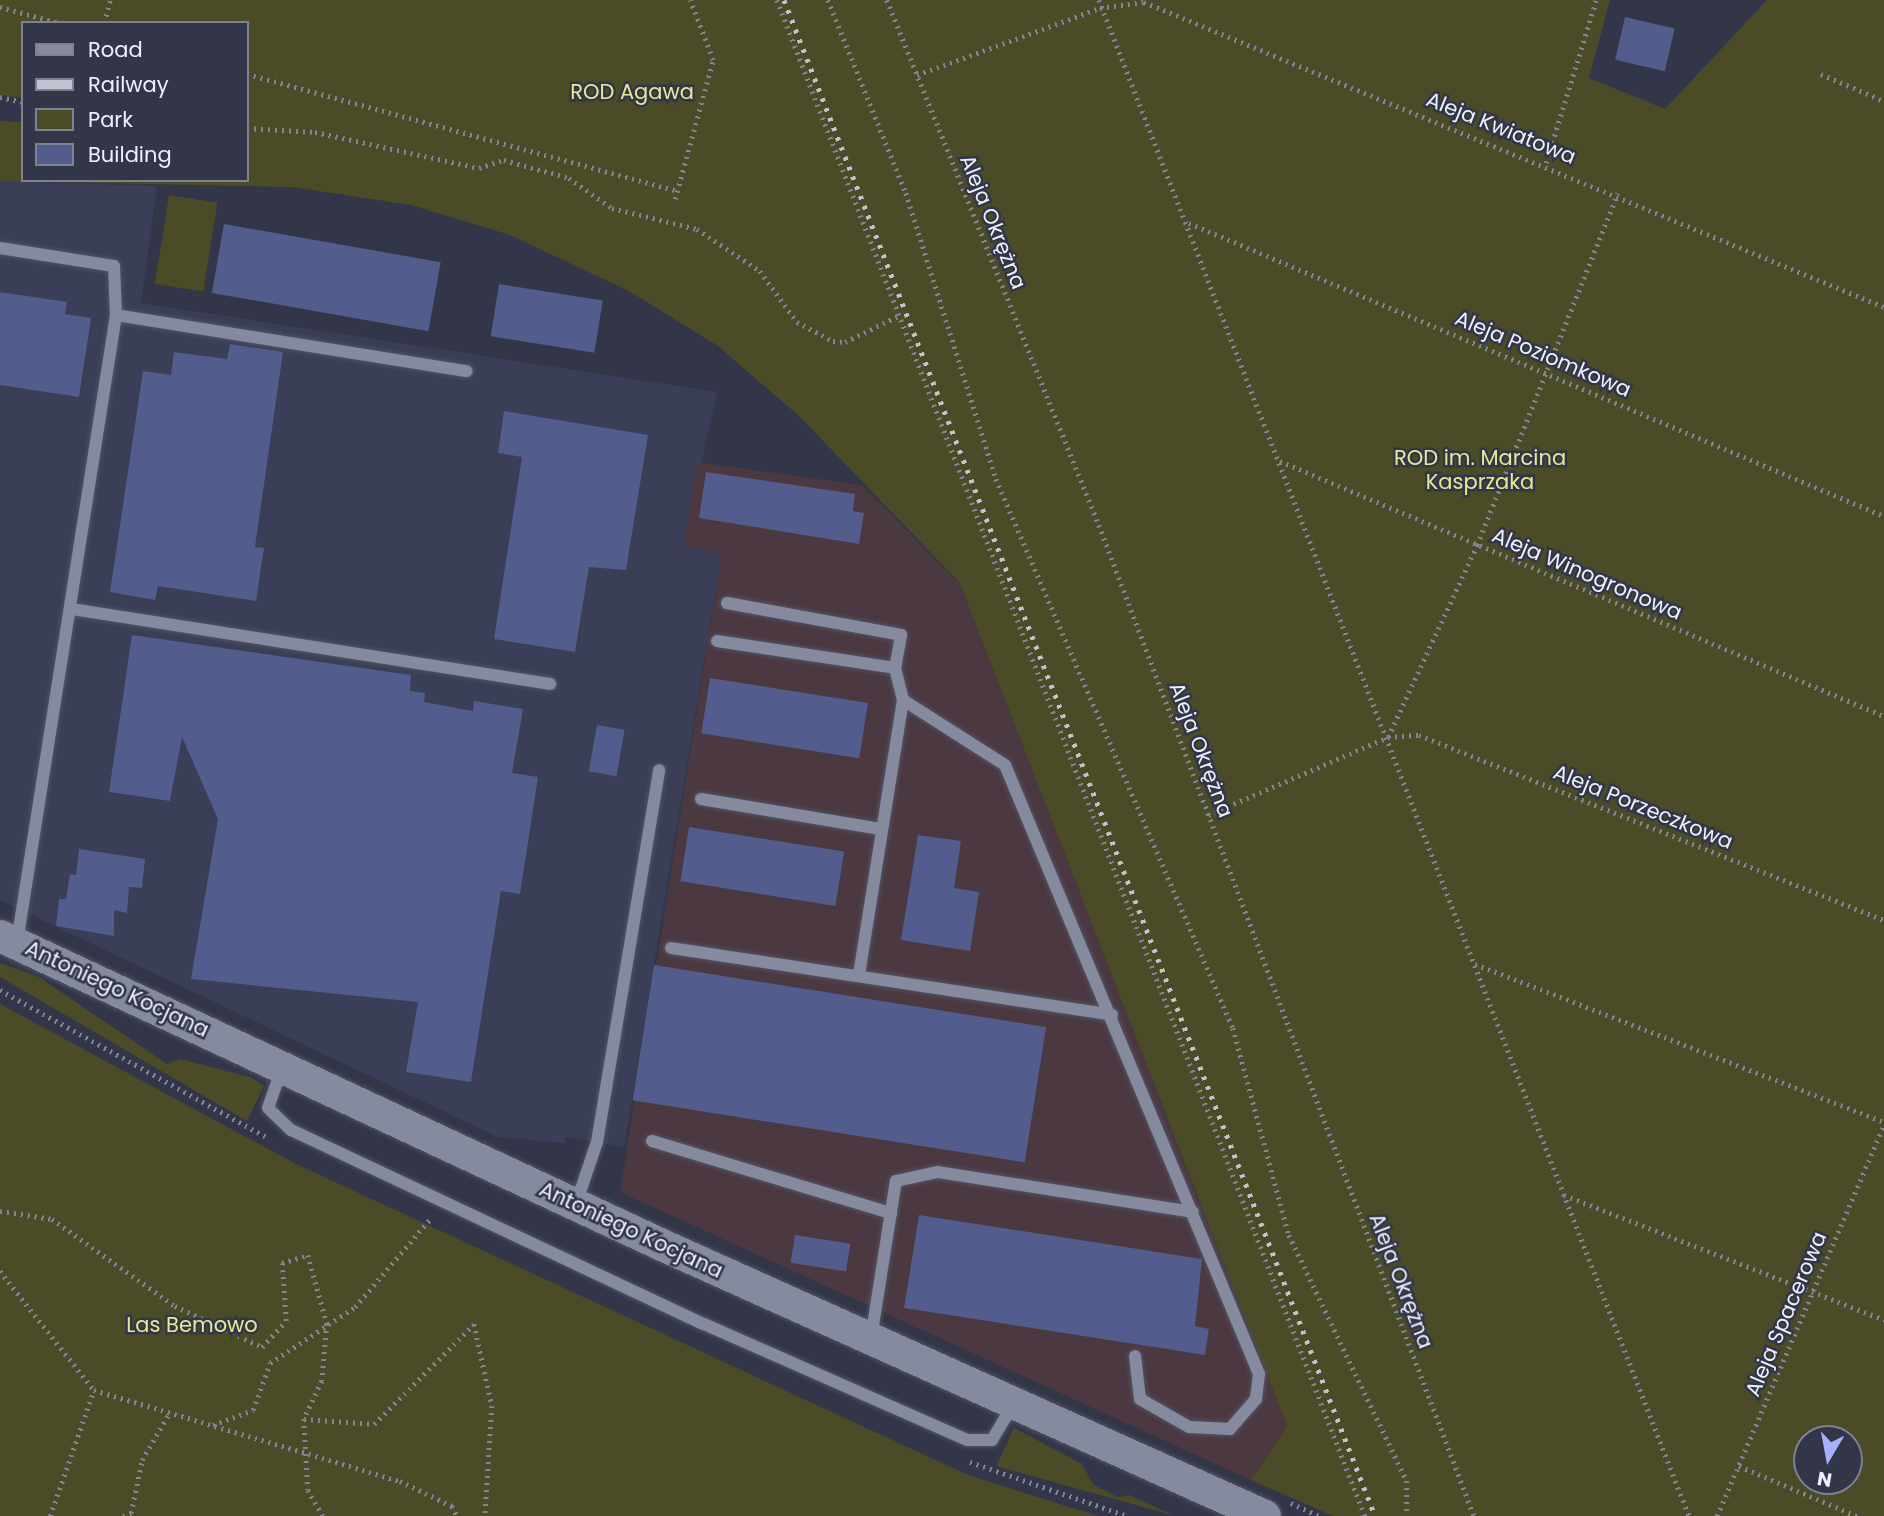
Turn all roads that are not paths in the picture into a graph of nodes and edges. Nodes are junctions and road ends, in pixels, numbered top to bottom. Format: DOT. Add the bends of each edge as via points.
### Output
graph roads {
  1 [pos="0,248"];
  2 [pos="116,315"];
  3 [pos="467,371"];
  4 [pos="727,603"];
  5 [pos="72,609"];
  6 [pos="717,641"];
  7 [pos="895,668"];
  8 [pos="550,684"];
  9 [pos="902,700"];
  10 [pos="659,771"];
  11 [pos="701,799"];
  12 [pos="881,829"];
  13 [pos="9,939"];
  14 [pos="671,948"];
  15 [pos="859,976"];
  16 [pos="1112,1015"];
  17 [pos="283,1066"];
  18 [pos="652,1141"];
  19 [pos="576,1205"];
  20 [pos="1193,1212"];
  21 [pos="891,1213"];
  22 [pos="871,1338"];
  23 [pos="1135,1356"];
  24 [pos="1014,1403"];
  25 [pos="1265,1516"];
  1 -- 2 [label="lane" via="114,266"];
  2 -- 3 [label="lane"];
  2 -- 5 [label="lane"];
  4 -- 7 [label="lane" via="901,635"];
  5 -- 8 [label="lane"];
  5 -- 13 [label="lane"];
  6 -- 7 [label="lane"];
  7 -- 9 [label="lane"];
  9 -- 12 [label="lane"];
  9 -- 16 [label="lane" via="1005,765"];
  10 -- 19 [label="lane" via="597,1142"];
  11 -- 12 [label="lane"];
  12 -- 15 [label="lane"];
  13 -- 17 [label="street, Antoniego Kocjana"];
  14 -- 15 [label="lane"];
  15 -- 16 [label="lane"];
  16 -- 20 [label="lane"];
  17 -- 19 [label="street, Antoniego Kocjana"];
  17 -- 24 [label="lane" via="268,1108 291,1130 692,1318 967,1440 992,1440"];
  18 -- 21 [label="lane"];
  19 -- 22 [label="street, Antoniego Kocjana"];
  20 -- 21 [label="lane" via="938,1172 896,1181"];
  20 -- 23 [label="lane" via="1259,1374 1256,1399 1230,1429 1189,1427 1140,1399"];
  21 -- 22 [label="lane"];
  22 -- 24 [label="street, Antoniego Kocjana"];
  24 -- 25 [label="street, Antoniego Kocjana"];
}
